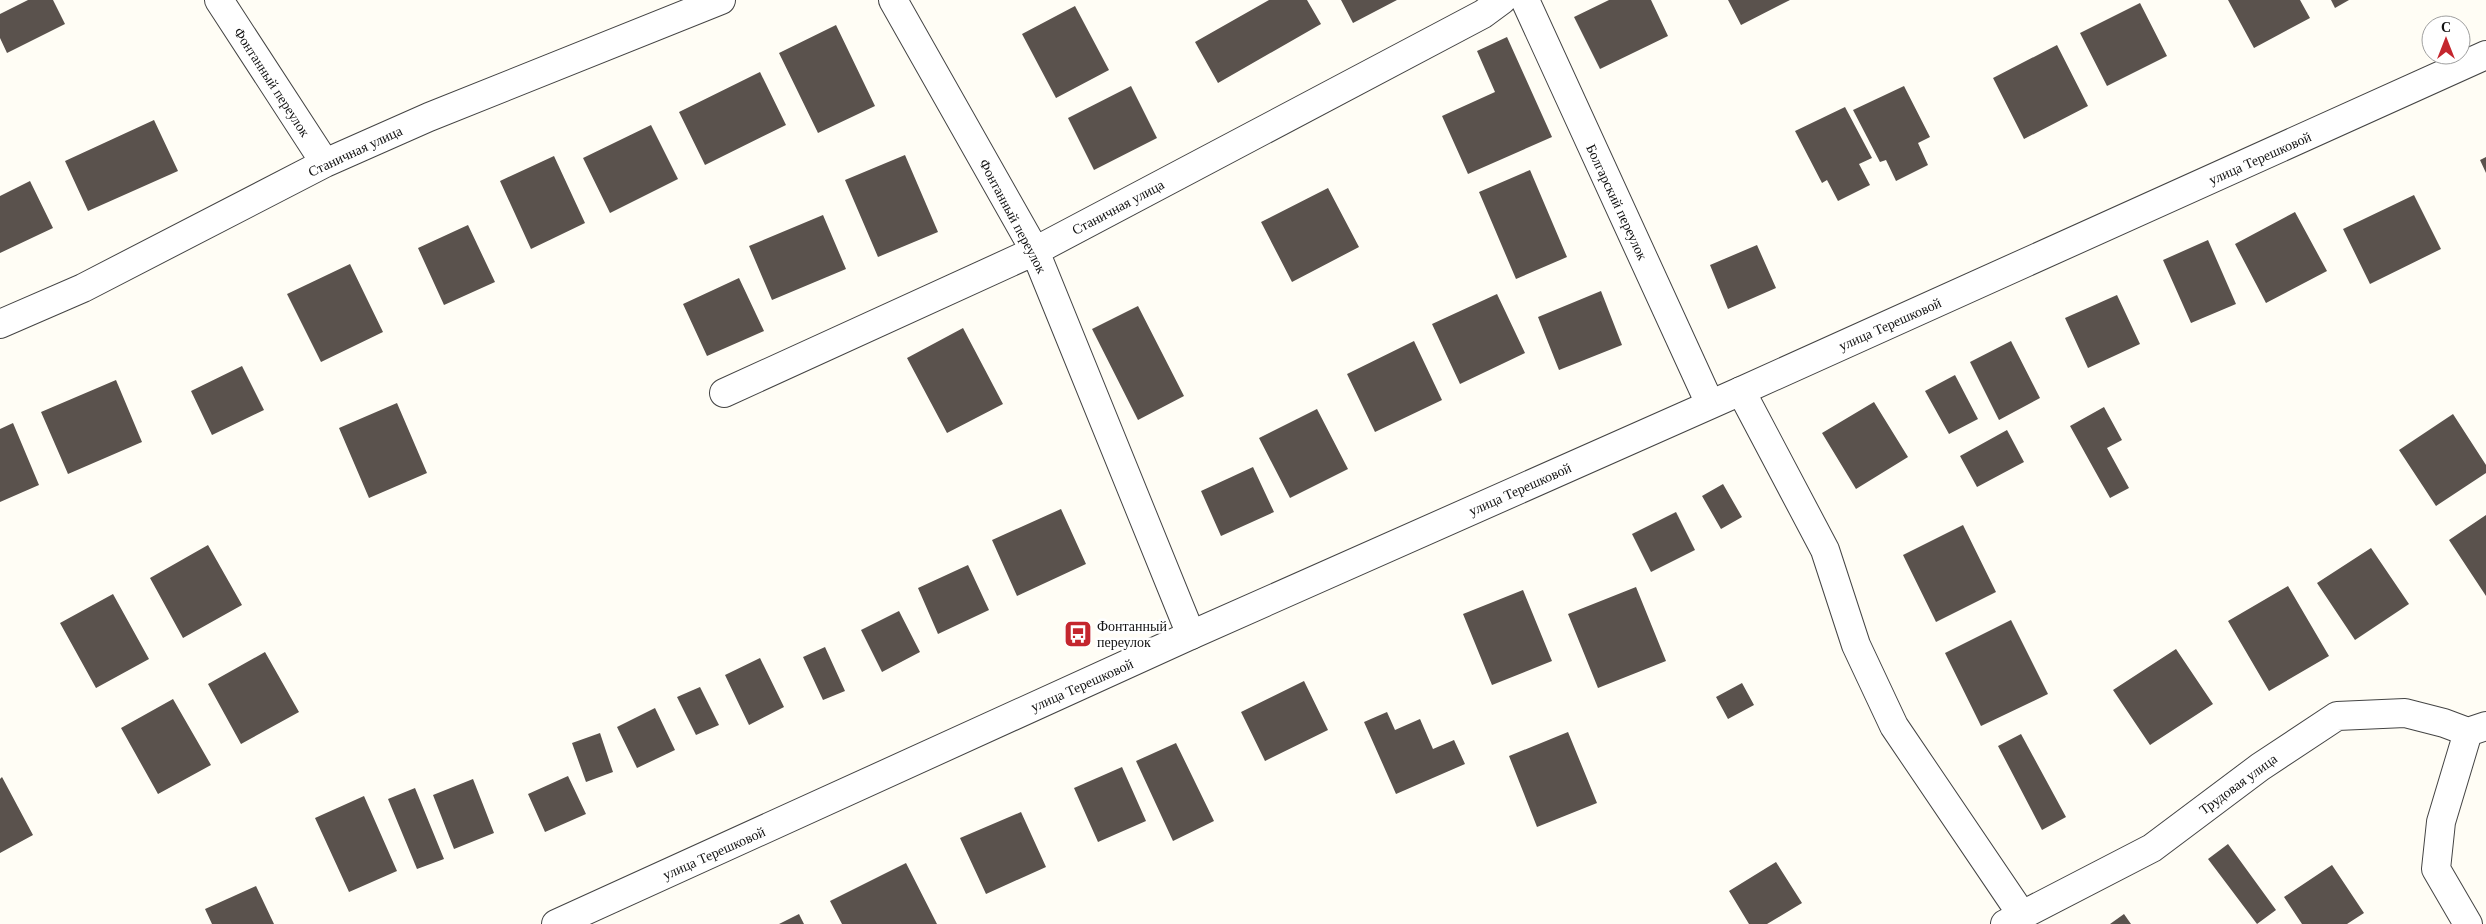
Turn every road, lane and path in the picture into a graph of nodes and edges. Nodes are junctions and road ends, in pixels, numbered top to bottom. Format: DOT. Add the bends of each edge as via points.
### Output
graph roads {
  1 [pos="219,0"];
  2 [pos="720,0"];
  3 [pos="893,0"];
  4 [pos="1502,0"];
  5 [pos="1525,0"];
  6 [pos="2486,55"];
  7 [pos="325,163"];
  8 [pos="1035,251"];
  9 [pos="0,324"];
  10 [pos="1741,391"];
  11 [pos="724,393"];
  12 [pos="1710,404"];
  13 [pos="1191,636"];
  14 [pos="2477,729"];
  15 [pos="2013,920"];
  16 [pos="556,924"];
  17 [pos="2468,924"];
  1 -- 7 [label="street, Фонтанный переулок"];
  2 -- 7 [label="street, Станичная улица" via="429,117"];
  3 -- 8 [label="street, Фонтанный переулок"];
  4 -- 8 [label="street, Станичная улица" via="1483,14"];
  5 -- 12 [label="street, Болгарский переулок"];
  6 -- 10 [label="street, улица Терешковой"];
  7 -- 9 [label="street, Станичная улица" via="83,288"];
  8 -- 11 [label="street, Станичная улица"];
  8 -- 13 [label="street, Фонтанный переулок"];
  10 -- 12 [label="street, улица Терешковой"];
  10 -- 15 [label="street" via="1825,550 1856,645 1894,726"];
  12 -- 13 [label="street, улица Терешковой"];
  13 -- 16 [label="street, улица Терешковой"];
  14 -- 15 [label="street, Трудовая улица" via="2405,713 2338,716 2260,767 2152,848"];
  14 -- 17 [label="street" via="2441,822 2436,870"];
}
